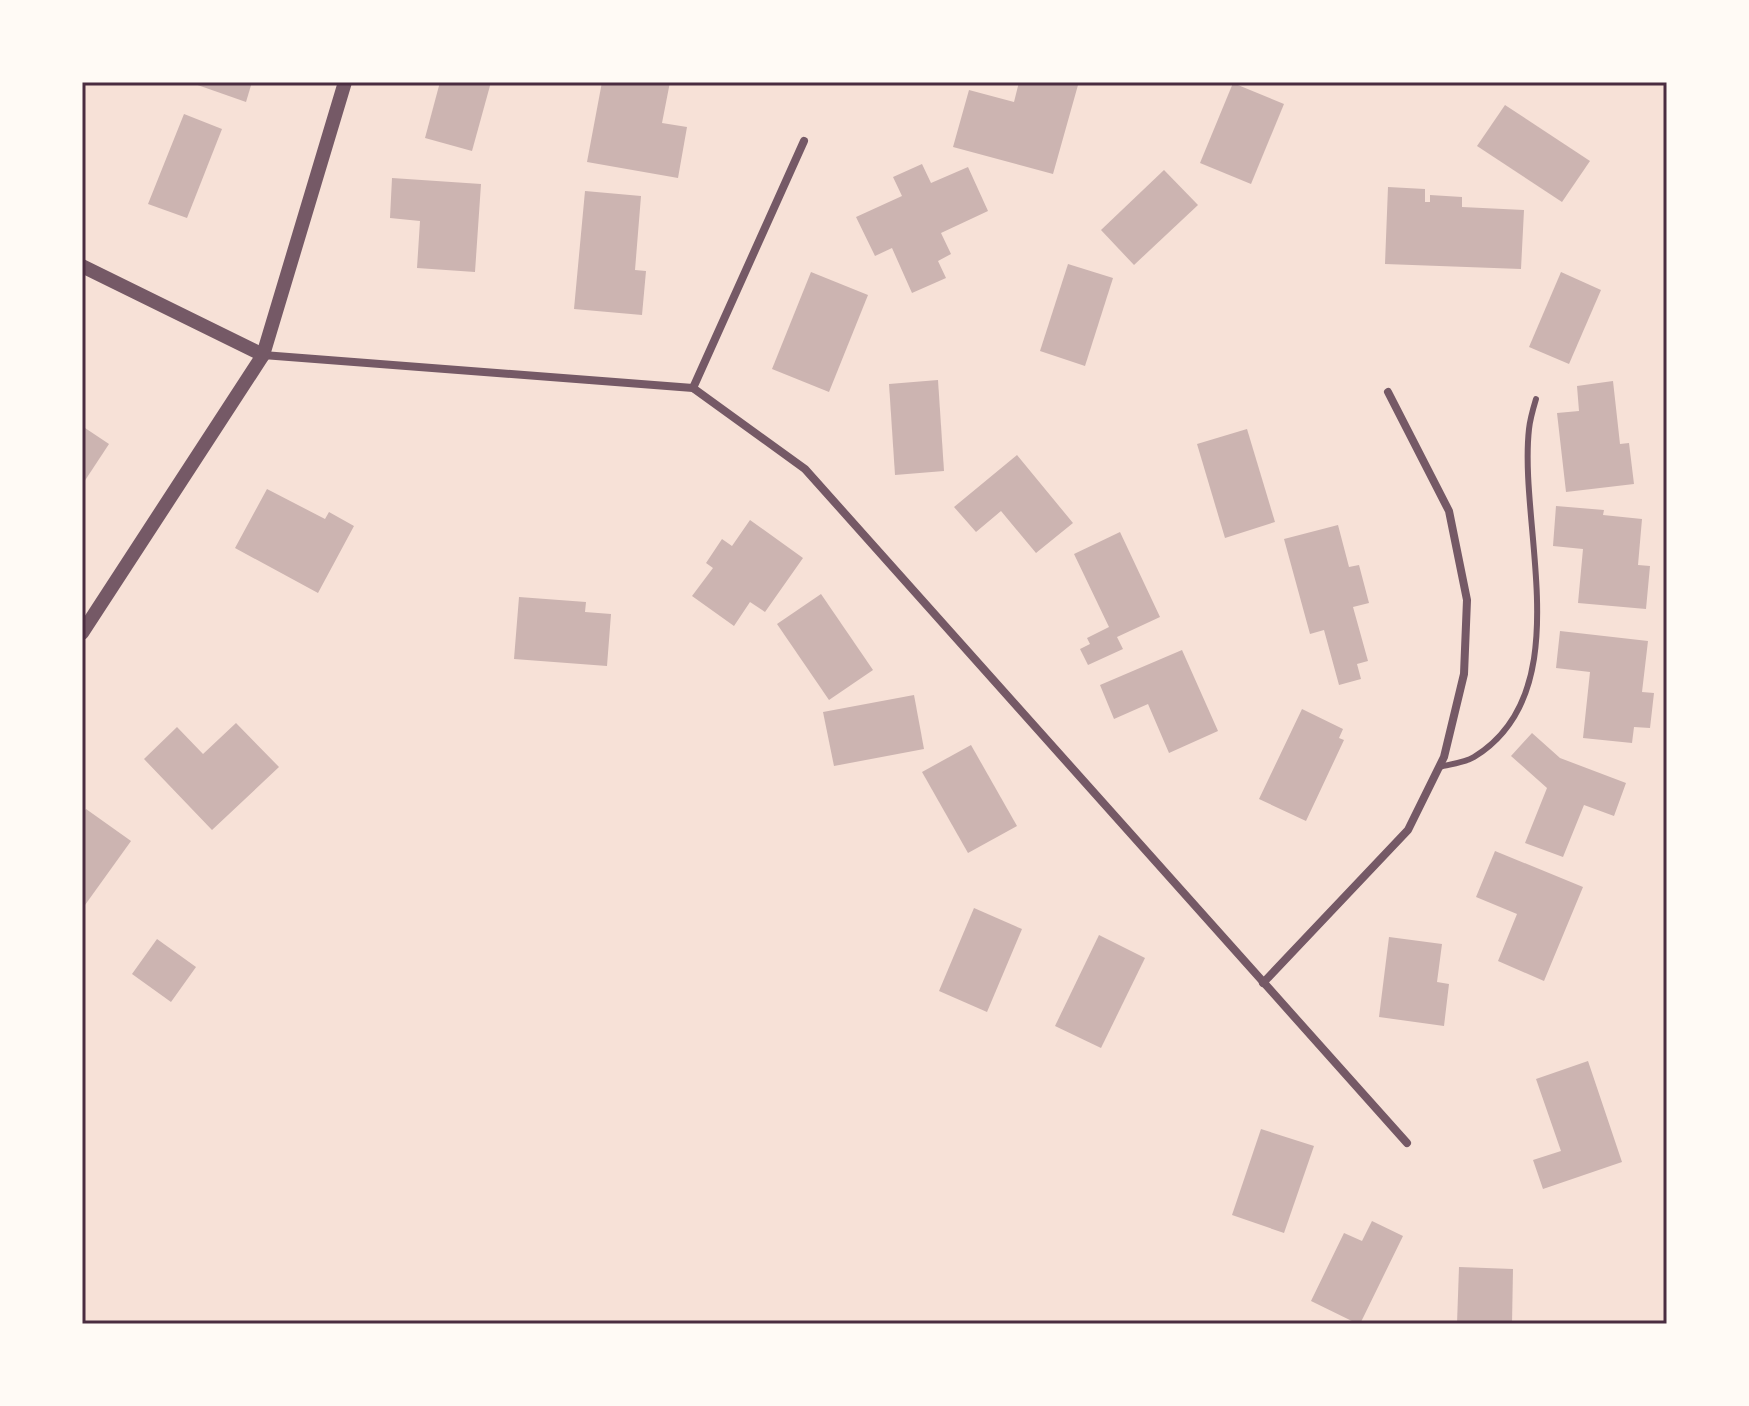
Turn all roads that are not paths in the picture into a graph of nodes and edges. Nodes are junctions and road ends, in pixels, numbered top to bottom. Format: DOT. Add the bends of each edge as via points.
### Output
graph roads {
  1 [pos="345,82"];
  2 [pos="804,141"];
  3 [pos="82,266"];
  4 [pos="263,355"];
  5 [pos="693,388"];
  6 [pos="1388,392"];
  7 [pos="1536,399"];
  8 [pos="82,633"];
  9 [pos="1439,767"];
  10 [pos="1263,983"];
  11 [pos="1407,1143"];
  1 -- 4 [label="street"];
  2 -- 5 [label="street"];
  3 -- 4 [label="street"];
  4 -- 5 [label="street"];
  4 -- 8 [label="street"];
  5 -- 10 [label="street" via="805,469"];
  6 -- 9 [label="street" via="1449,511 1467,600 1464,674"];
  7 -- 9 [label="lane" via="1528,460 1537,608 1530,678 1505,731 1472,758"];
  9 -- 10 [label="street" via="1408,830"];
  10 -- 11 [label="street"];
}
